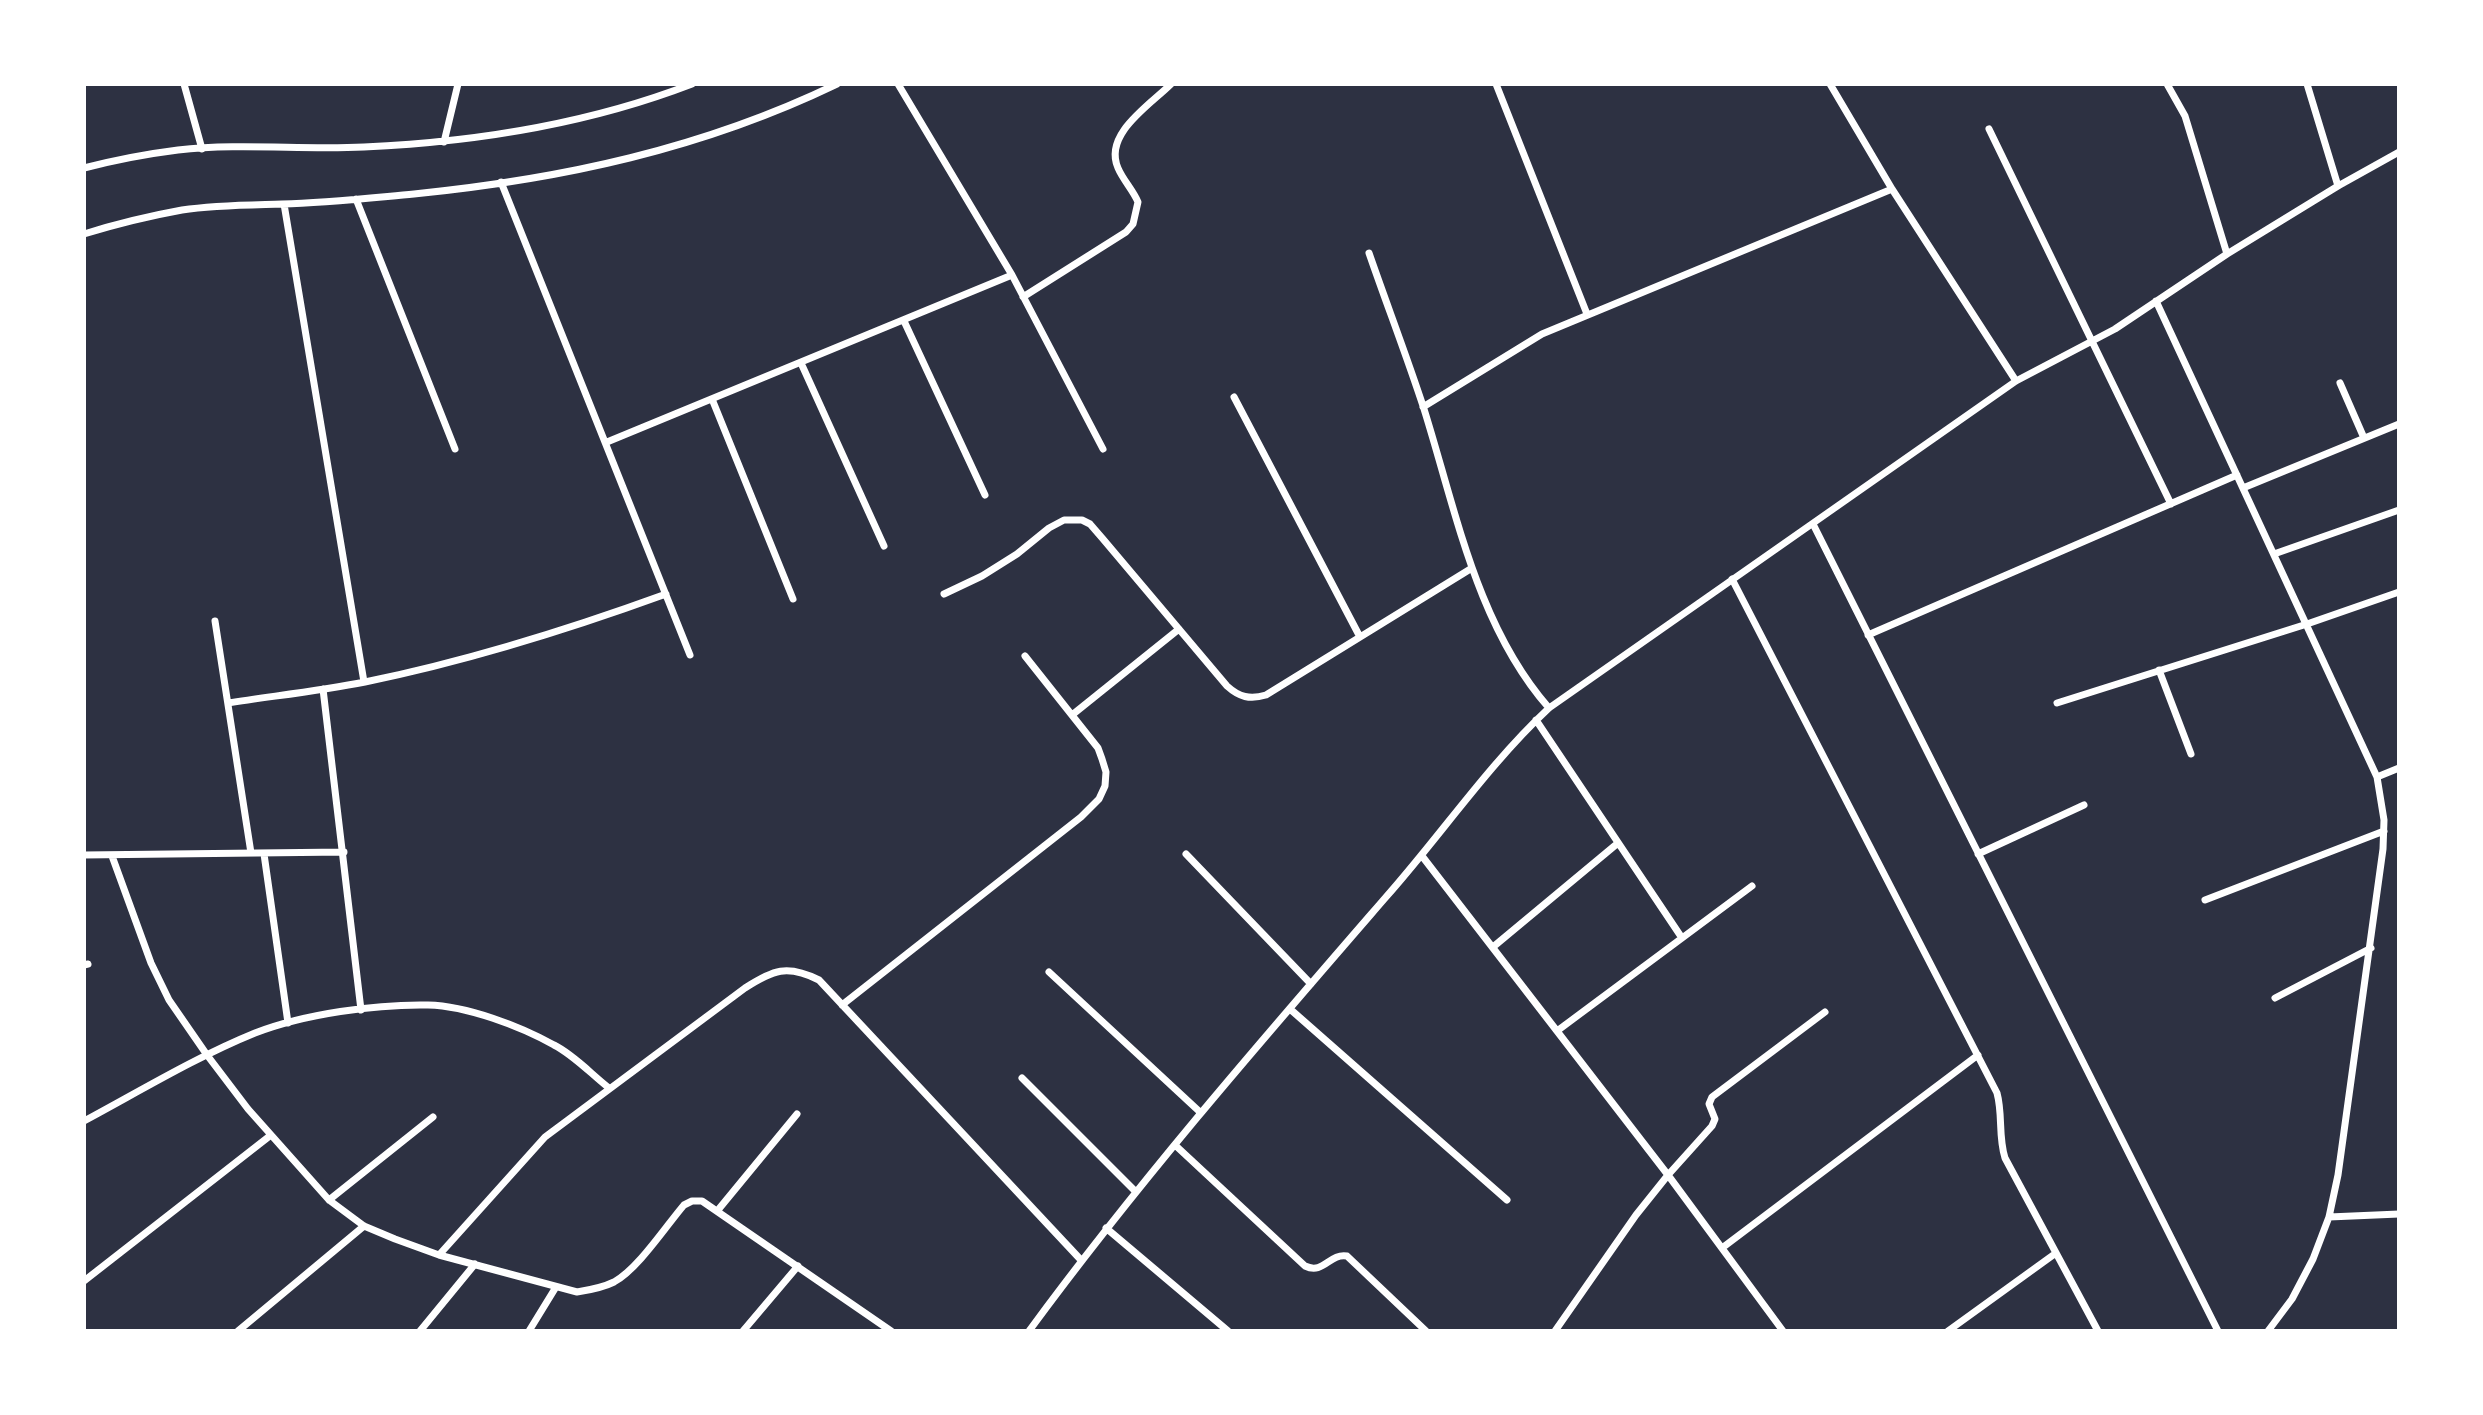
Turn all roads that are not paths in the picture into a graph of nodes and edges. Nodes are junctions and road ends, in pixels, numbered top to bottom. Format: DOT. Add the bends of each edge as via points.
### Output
graph roads {
  1 [pos="184,84"];
  2 [pos="458,84"];
  3 [pos="692,84"];
  4 [pos="836,84"];
  5 [pos="898,84"];
  6 [pos="1171,84"];
  7 [pos="1496,84"];
  8 [pos="1830,84"];
  9 [pos="2167,84"];
  10 [pos="2307,84"];
  11 [pos="1989,129"];
  12 [pos="444,142"];
  13 [pos="202,149"];
  14 [pos="2399,152"];
  15 [pos="84,168"];
  16 [pos="501,182"];
  17 [pos="2338,186"];
  18 [pos="1892,189"];
  19 [pos="356,199"];
  20 [pos="284,204"];
  21 [pos="84,234"];
  22 [pos="1369,253"];
  23 [pos="2227,254"];
  24 [pos="1012,275"];
  25 [pos="1023,297"];
  26 [pos="2156,302"];
  27 [pos="1587,314"];
  28 [pos="904,321"];
  29 [pos="2091,343"];
  30 [pos="802,363"];
  31 [pos="2016,381"];
  32 [pos="2340,383"];
  33 [pos="1234,397"];
  34 [pos="712,399"];
  35 [pos="1423,407"];
  36 [pos="2399,424"];
  37 [pos="2364,438"];
  38 [pos="607,442"];
  39 [pos="455,449"];
  40 [pos="1103,449"];
  41 [pos="2237,475"];
  42 [pos="2243,488"];
  43 [pos="985,495"];
  44 [pos="2171,504"];
  45 [pos="2399,510"];
  46 [pos="1813,524"];
  47 [pos="884,546"];
  48 [pos="2274,554"];
  49 [pos="1472,568"];
  50 [pos="1732,579"];
  51 [pos="2399,592"];
  52 [pos="666,594"];
  53 [pos="944,594"];
  54 [pos="793,599"];
  55 [pos="215,621"];
  56 [pos="2307,624"];
  57 [pos="1179,629"];
  58 [pos="1868,635"];
  59 [pos="1360,637"];
  60 [pos="690,655"];
  61 [pos="1025,656"];
  62 [pos="2159,670"];
  63 [pos="364,682"];
  64 [pos="323,689"];
  65 [pos="228,703"];
  66 [pos="2057,703"];
  67 [pos="1549,708"];
  68 [pos="1072,715"];
  69 [pos="1536,720"];
  70 [pos="2190,754"];
  71 [pos="2399,768"];
  72 [pos="2377,777"];
  73 [pos="2084,806"];
  74 [pos="2384,831"];
  75 [pos="1618,843"];
  76 [pos="344,852"];
  77 [pos="251,853"];
  78 [pos="1186,853"];
  79 [pos="264,854"];
  80 [pos="1978,854"];
  81 [pos="84,855"];
  82 [pos="112,856"];
  83 [pos="1422,856"];
  84 [pos="1752,886"];
  85 [pos="2205,900"];
  86 [pos="1682,938"];
  87 [pos="1493,947"];
  88 [pos="2371,948"];
  89 [pos="1049,972"];
  90 [pos="1311,984"];
  91 [pos="2275,998"];
  92 [pos="842,1005"];
  93 [pos="1290,1009"];
  94 [pos="361,1010"];
  95 [pos="1825,1012"];
  96 [pos="288,1023"];
  97 [pos="1557,1031"];
  98 [pos="207,1055"];
  99 [pos="1978,1055"];
  100 [pos="1022,1078"];
  101 [pos="609,1088"];
  102 [pos="1201,1113"];
  103 [pos="797,1114"];
  104 [pos="433,1116"];
  105 [pos="84,1121"];
  106 [pos="271,1135"];
  107 [pos="1175,1145"];
  108 [pos="1668,1175"];
  109 [pos="1135,1191"];
  110 [pos="329,1200"];
  111 [pos="1507,1200"];
  112 [pos="718,1210"];
  113 [pos="2399,1214"];
  114 [pos="2329,1217"];
  115 [pos="364,1226"];
  116 [pos="1106,1228"];
  117 [pos="1722,1248"];
  118 [pos="2056,1253"];
  119 [pos="439,1255"];
  120 [pos="1081,1260"];
  121 [pos="475,1264"];
  122 [pos="798,1266"];
  123 [pos="84,1281"];
  124 [pos="556,1287"];
  125 [pos="238,1331"];
  126 [pos="420,1331"];
  127 [pos="529,1331"];
  128 [pos="743,1331"];
  129 [pos="891,1331"];
  130 [pos="1029,1331"];
  131 [pos="1228,1331"];
  132 [pos="1426,1331"];
  133 [pos="1555,1331"];
  134 [pos="1783,1331"];
  135 [pos="1948,1331"];
  136 [pos="2098,1331"];
  137 [pos="2218,1331"];
  138 [pos="2268,1331"];
  1 -- 13 [label="street"];
  2 -- 12 [label="street"];
  3 -- 12 [label="street" via="557,124"];
  4 -- 16 [label="street" via="734,129 667,150"];
  5 -- 24 [label="street"];
  6 -- 25 [label="street" via="1125,128 1115,148 1119,170 1138,202 1133,224 1117,239"];
  7 -- 27 [label="street"];
  8 -- 18 [label="street"];
  9 -- 23 [label="street" via="2185,116"];
  10 -- 17 [label="street"];
  11 -- 29 [label="street"];
  12 -- 13 [label="street" via="361,148"];
  13 -- 15 [label="street"];
  14 -- 17 [label="street"];
  16 -- 19 [label="street"];
  16 -- 38 [label="street"];
  17 -- 23 [label="street"];
  18 -- 27 [label="street"];
  18 -- 31 [label="street"];
  19 -- 20 [label="street"];
  19 -- 39 [label="street"];
  20 -- 21 [label="street" via="183,210"];
  20 -- 63 [label="street"];
  22 -- 35 [label="street"];
  23 -- 26 [label="street"];
  24 -- 25 [label="street"];
  24 -- 28 [label="street"];
  25 -- 40 [label="street"];
  26 -- 29 [label="street"];
  26 -- 41 [label="street"];
  27 -- 35 [label="street" via="1542,334"];
  28 -- 30 [label="street"];
  28 -- 43 [label="street"];
  29 -- 31 [label="street"];
  29 -- 44 [label="street"];
  30 -- 34 [label="street"];
  30 -- 47 [label="street"];
  31 -- 46 [label="street"];
  32 -- 37 [label="street"];
  33 -- 59 [label="street"];
  34 -- 38 [label="street"];
  34 -- 54 [label="street"];
  35 -- 49 [label="street"];
  36 -- 37 [label="street"];
  37 -- 42 [label="street"];
  38 -- 52 [label="street"];
  41 -- 42 [label="street"];
  41 -- 44 [label="street"];
  42 -- 48 [label="street"];
  44 -- 58 [label="street"];
  45 -- 48 [label="street"];
  46 -- 50 [label="street"];
  46 -- 58 [label="street"];
  48 -- 56 [label="street"];
  49 -- 59 [label="street"];
  49 -- 67 [label="street" via="1502,635 1532,689"];
  50 -- 67 [label="street"];
  50 -- 99 [label="street"];
  51 -- 56 [label="street"];
  52 -- 60 [label="street"];
  52 -- 63 [label="street" via="567,630"];
  53 -- 57 [label="street" via="993,569 1055,524 1073,518 1090,524"];
  55 -- 65 [label="street"];
  56 -- 62 [label="street"];
  56 -- 72 [label="street"];
  57 -- 59 [label="street" via="1227,686 1256,698"];
  57 -- 68 [label="street"];
  58 -- 80 [label="street"];
  61 -- 68 [label="street"];
  62 -- 66 [label="street"];
  62 -- 70 [label="street"];
  63 -- 64 [label="street"];
  64 -- 65 [label="street"];
  64 -- 76 [label="street"];
  65 -- 77 [label="street"];
  67 -- 69 [label="street"];
  68 -- 92 [label="street" via="1102,759 1105,786 1099,799"];
  69 -- 75 [label="street"];
  69 -- 83 [label="street"];
  71 -- 72 [label="street"];
  72 -- 74 [label="street"];
  73 -- 80 [label="street"];
  74 -- 85 [label="street"];
  74 -- 88 [label="street"];
  75 -- 86 [label="street"];
  75 -- 87 [label="street"];
  76 -- 79 [label="street"];
  76 -- 94 [label="street"];
  77 -- 79 [label="street"];
  77 -- 82 [label="street"];
  78 -- 90 [label="street"];
  79 -- 96 [label="street"];
  80 -- 137 [label="street"];
  81 -- 82 [label="street"];
  82 -- 98 [label="street" via="151,963 169,1000"];
  83 -- 87 [label="street"];
  83 -- 90 [label="street"];
  84 -- 86 [label="street"];
  86 -- 97 [label="street"];
  87 -- 97 [label="street"];
  88 -- 91 [label="street"];
  88 -- 114 [label="street"];
  89 -- 102 [label="street"];
  90 -- 93 [label="street"];
  92 -- 101 [label="street" via="819,980 803,972 787,969 767,974"];
  92 -- 120 [label="street"];
  93 -- 102 [label="street"];
  93 -- 111 [label="street"];
  94 -- 96 [label="street"];
  94 -- 101 [label="street" via="430,1005 496,1017 556,1046"];
  95 -- 108 [label="street" via="1712,1097 1712,1126"];
  96 -- 98 [label="street"];
  97 -- 108 [label="street"];
  98 -- 105 [label="street"];
  98 -- 106 [label="street"];
  99 -- 117 [label="street"];
  99 -- 118 [label="street" via="2001,1108 2005,1158"];
  100 -- 109 [label="street"];
  101 -- 119 [label="street" via="545,1137"];
  102 -- 107 [label="street"];
  103 -- 112 [label="street"];
  104 -- 110 [label="street"];
  106 -- 110 [label="street"];
  106 -- 123 [label="street"];
  107 -- 109 [label="street"];
  107 -- 132 [label="street" via="1305,1266 1319,1268 1335,1256 1348,1256"];
  108 -- 117 [label="street"];
  108 -- 133 [label="street"];
  109 -- 116 [label="street"];
  110 -- 115 [label="street"];
  112 -- 122 [label="street"];
  112 -- 124 [label="street" via="702,1201 684,1205 616,1281 577,1292"];
  113 -- 114 [label="street"];
  114 -- 138 [label="street" via="2292,1299"];
  115 -- 119 [label="street"];
  115 -- 125 [label="street"];
  116 -- 120 [label="street"];
  116 -- 131 [label="street"];
  117 -- 134 [label="street"];
  118 -- 135 [label="street"];
  118 -- 136 [label="street"];
  119 -- 121 [label="street"];
  120 -- 130 [label="street"];
  121 -- 124 [label="street"];
  121 -- 126 [label="street"];
  122 -- 128 [label="street"];
  122 -- 129 [label="street"];
  124 -- 127 [label="street"];
}
